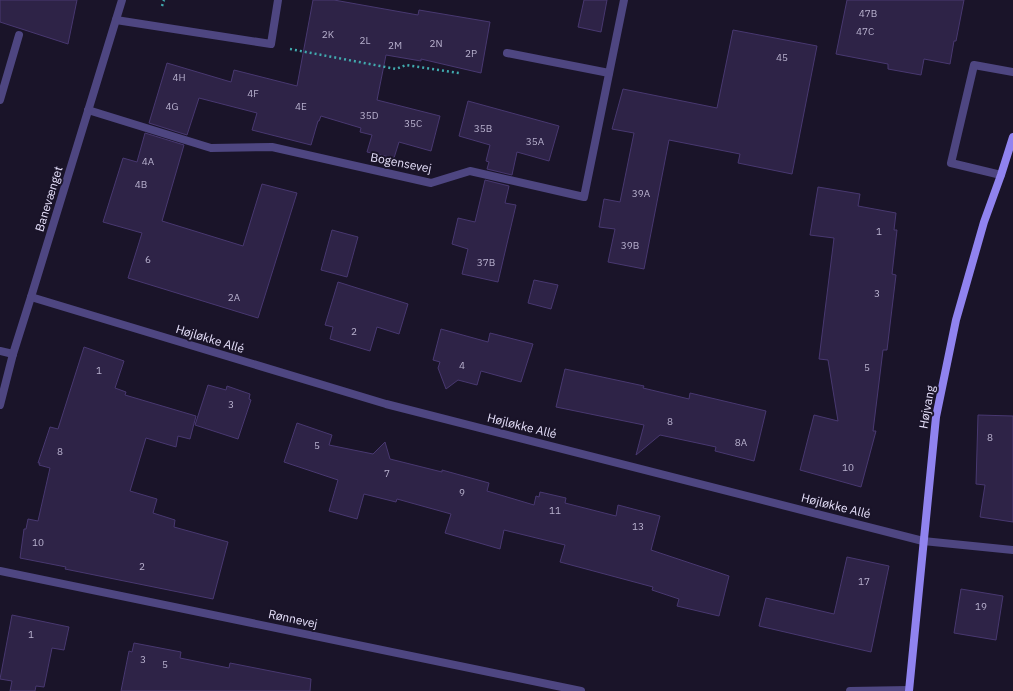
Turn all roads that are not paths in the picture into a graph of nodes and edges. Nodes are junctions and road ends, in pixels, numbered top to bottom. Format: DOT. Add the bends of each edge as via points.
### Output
graph roads {
  1 [pos="122,0"];
  2 [pos="278,0"];
  3 [pos="624,0"];
  4 [pos="116,20"];
  5 [pos="19,35"];
  6 [pos="507,53"];
  7 [pos="1013,72"];
  8 [pos="609,73"];
  9 [pos="0,100"];
  10 [pos="88,110"];
  11 [pos="1013,137"];
  12 [pos="1001,175"];
  13 [pos="31,297"];
  14 [pos="0,351"];
  15 [pos="13,354"];
  16 [pos="0,405"];
  17 [pos="923,540"];
  18 [pos="1013,550"];
  19 [pos="0,571"];
  20 [pos="909,690"];
  21 [pos="581,691"];
  22 [pos="850,691"];
  1 -- 4 [label="street, Banevænget"];
  2 -- 4 [label="street" via="271,44"];
  3 -- 8 [label="street, Bogensevej"];
  4 -- 10 [label="street, Banevænget"];
  5 -- 9 [label="street"];
  6 -- 8 [label="street"];
  7 -- 12 [label="street" via="974,65 951,163"];
  8 -- 10 [label="street, Bogensevej" via="584,197 470,171 431,183 272,147 211,148"];
  10 -- 13 [label="street, Banevænget"];
  11 -- 12 [label="street, Højvang"];
  12 -- 17 [label="street, Højvang" via="984,222 956,320 936,417"];
  13 -- 15 [label="street, Banevænget"];
  13 -- 17 [label="street, Højløkke Allé" via="386,404"];
  14 -- 15 [label="street"];
  15 -- 16 [label="street, Banevænget"];
  17 -- 18 [label="street, Højløkke Allé"];
  17 -- 20 [label="street, Højvang"];
  19 -- 21 [label="street, Rønnevej"];
  20 -- 22 [label="street"];
}
